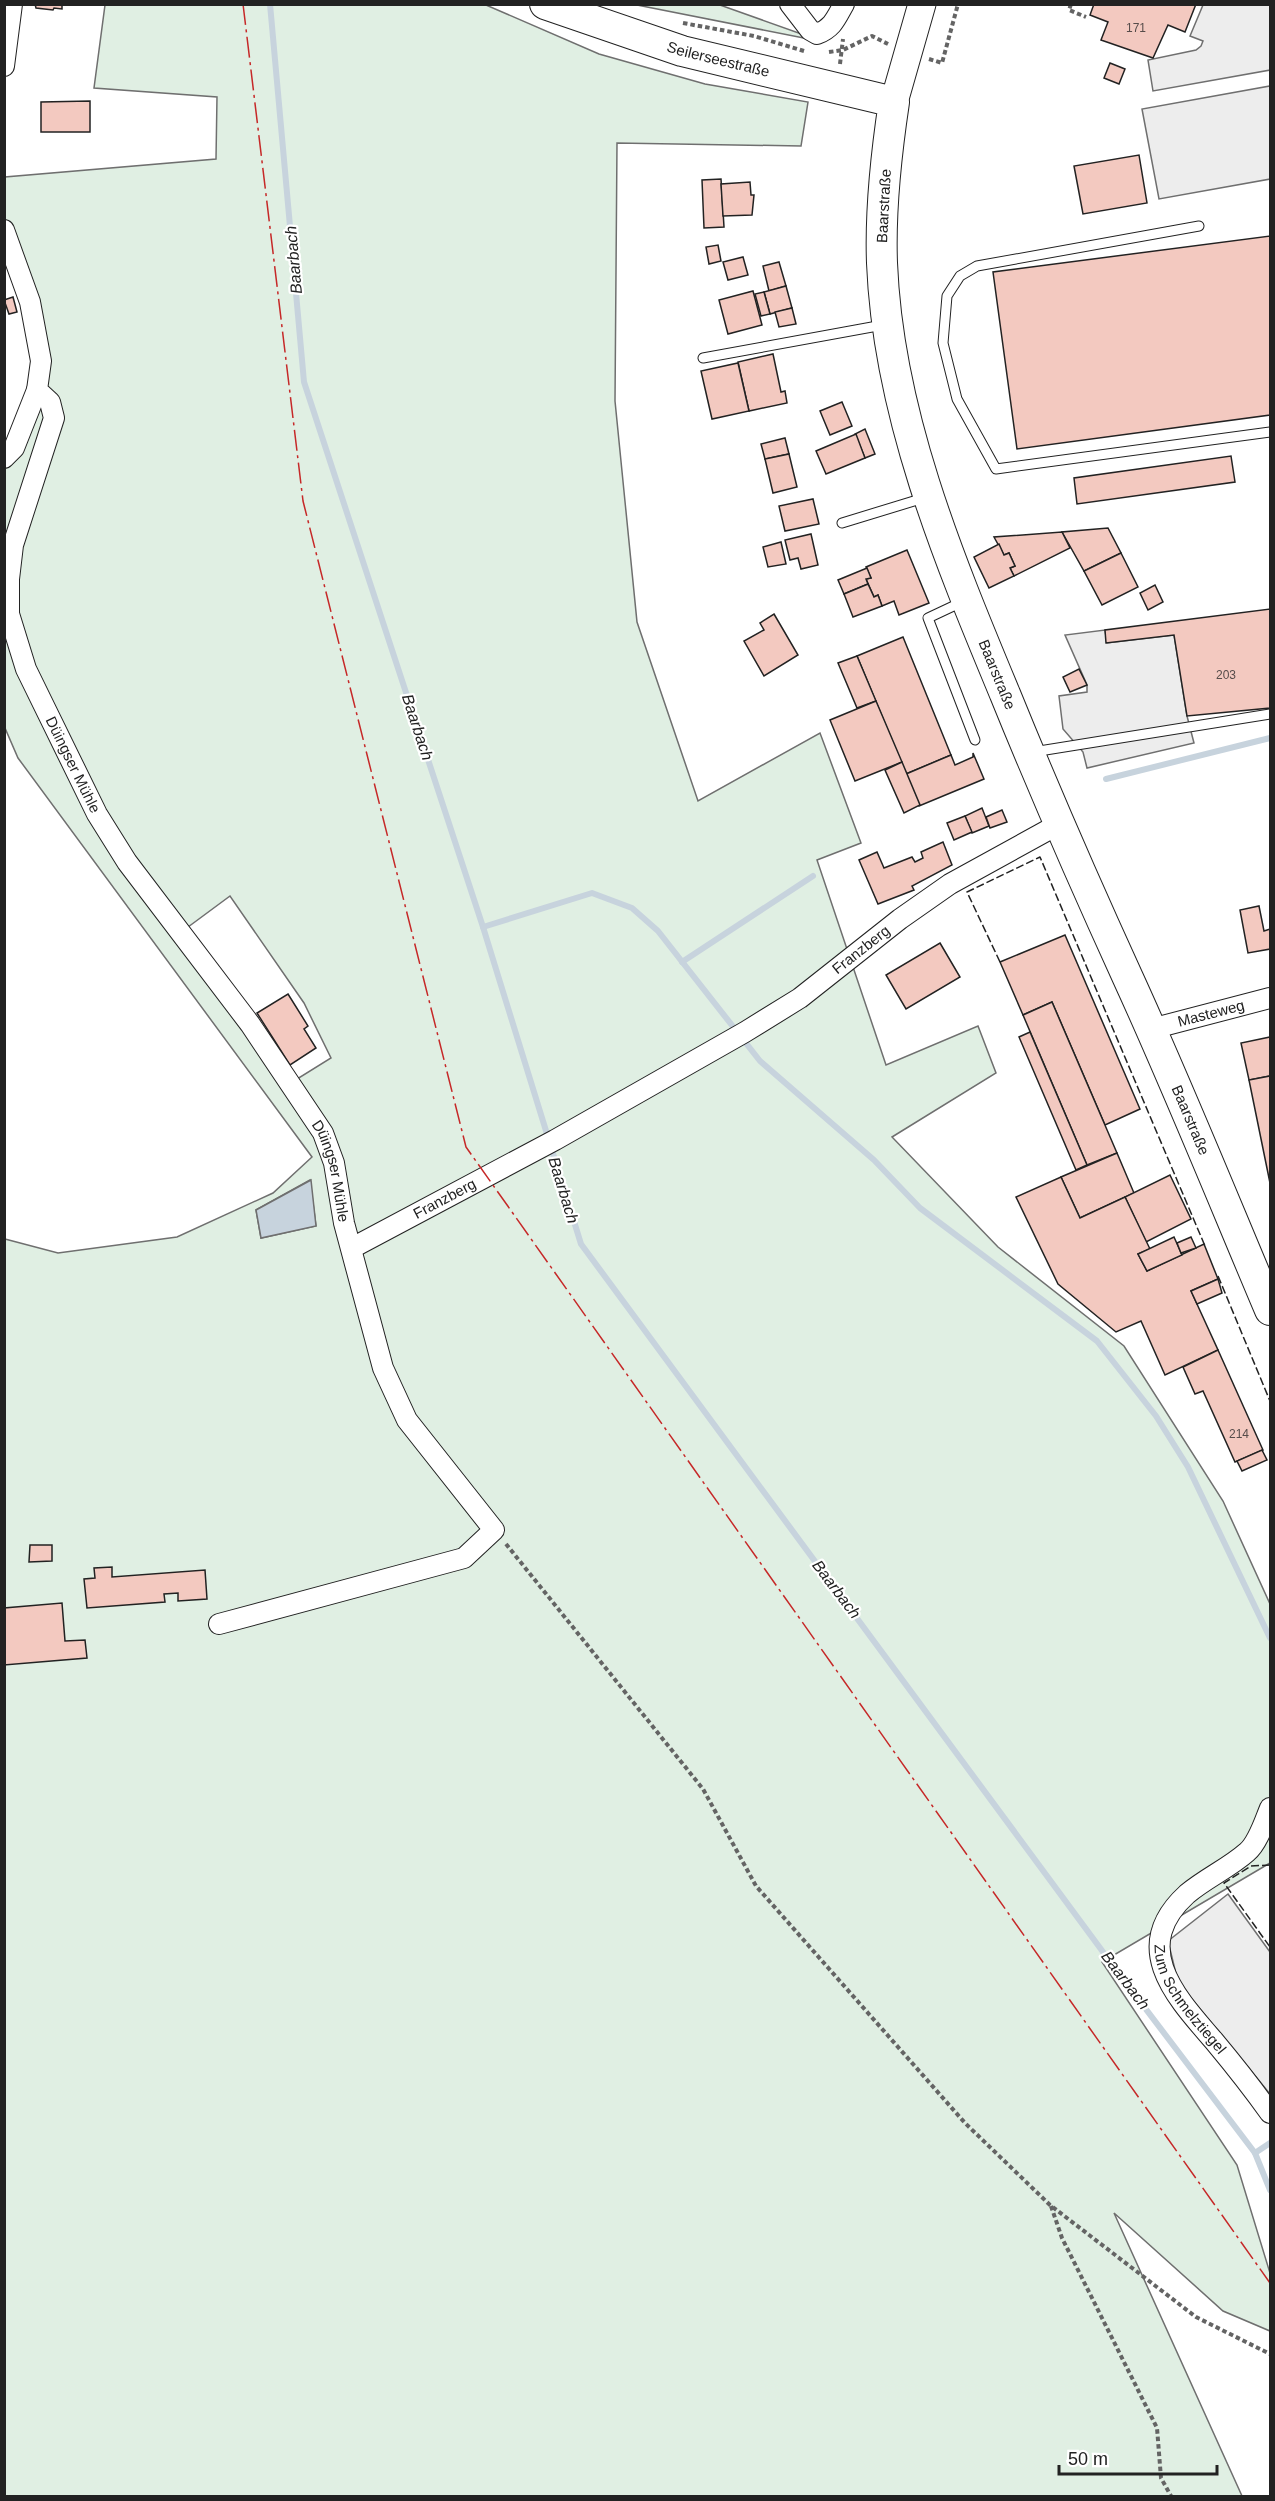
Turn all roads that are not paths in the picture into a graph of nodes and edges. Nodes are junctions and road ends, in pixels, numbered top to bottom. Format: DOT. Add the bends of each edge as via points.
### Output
graph roads {
  1 [pos="12,4"];
  2 [pos="545,4"];
  3 [pos="790,4"];
  4 [pos="922,4"];
  5 [pos="840,13"];
  6 [pos="4,66"];
  7 [pos="894,102"];
  8 [pos="1199,226"];
  9 [pos="4,230"];
  10 [pos="888,324"];
  11 [pos="703,357"];
  12 [pos="37,390"];
  13 [pos="1270,432"];
  14 [pos="4,458"];
  15 [pos="929,496"];
  16 [pos="842,523"];
  17 [pos="966,601"];
  18 [pos="1270,714"];
  19 [pos="975,740"];
  20 [pos="1028,753"];
  21 [pos="1059,824"];
  22 [pos="1270,998"];
  23 [pos="1151,1029"];
  24 [pos="352,1248"];
  25 [pos="1270,1310"];
  26 [pos="219,1624"];
  27 [pos="1270,1808"];
  28 [pos="1270,2113"];
  1 -- 6 [label="street"];
  2 -- 7 [label="main road, Seilerseestraße" via="682,51"];
  3 -- 5 [label="street" via="817,34 827,30"];
  4 -- 7 [label="main road, Baarstraße"];
  7 -- 10 [label="main road, Baarstraße" via="883,201 882,265"];
  8 -- 13 [label="lane" via="977,266 960,276 947,296 943,343 957,399 996,469"];
  9 -- 12 [label="street" via="30,302 41,362"];
  10 -- 11 [label="lane"];
  10 -- 15 [label="main road, Baarstraße" via="908,423"];
  12 -- 14 [label="street" via="14,448"];
  12 -- 24 [label="street, Düingser Mühle" via="50,402 54,418 13,545 9,579 9,614 26,669 98,814 127,862 250,1024 323,1133 334,1163"];
  15 -- 16 [label="lane"];
  15 -- 17 [label="main road, Baarstraße"];
  17 -- 19 [label="lane" via="928,618"];
  17 -- 20 [label="main road, Baarstraße"];
  18 -- 20 [label="lane"];
  20 -- 21 [label="main road, Baarstraße"];
  21 -- 23 [label="main road, Baarstraße"];
  21 -- 24 [label="street, Franzberg" via="950,884 800,998 737,1037"];
  22 -- 23 [label="street, Masteweg"];
  23 -- 25 [label="main road, Baarstraße"];
  24 -- 26 [label="street" via="383,1368 408,1420 494,1530 464,1558"];
  27 -- 28 [label="street, Zum Schmelztiegel" via="1249,1851 1204,1880 1172,1908 1160,1936 1159,1961 1184,2007"];
}
